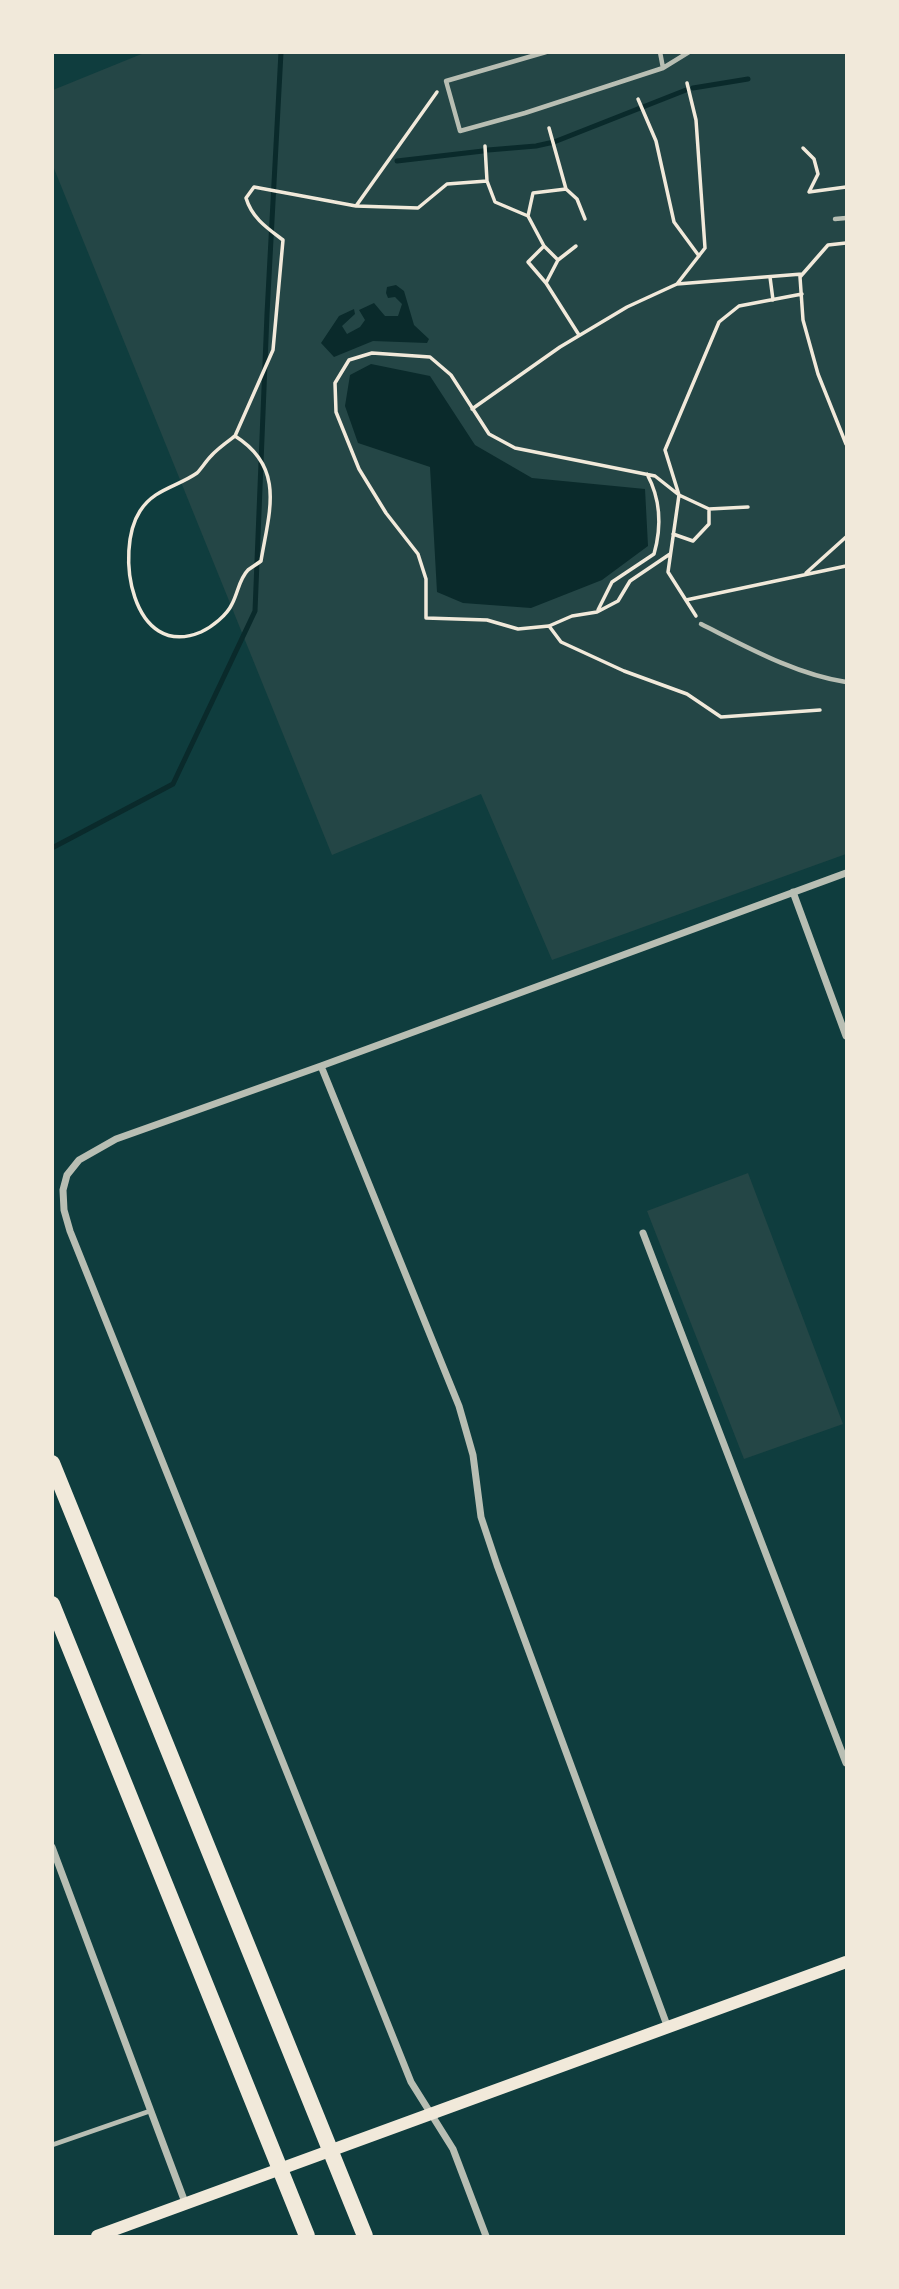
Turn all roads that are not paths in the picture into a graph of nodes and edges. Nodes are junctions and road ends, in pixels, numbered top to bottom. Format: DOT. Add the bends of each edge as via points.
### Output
graph roads {
  1 [pos="546,52"];
  2 [pos="660,52"];
  3 [pos="689,52"];
  4 [pos="663,68"];
  5 [pos="846,218"];
  6 [pos="835,219"];
  7 [pos="701,624"];
  8 [pos="846,682"];
  9 [pos="846,873"];
  10 [pos="793,892"];
  11 [pos="846,1035"];
  12 [pos="321,1066"];
  13 [pos="643,1233"];
  14 [pos="52,1463"];
  15 [pos="52,1604"];
  16 [pos="846,1763"];
  17 [pos="52,1847"];
  18 [pos="846,1962"];
  19 [pos="668,2028"];
  20 [pos="151,2111"];
  21 [pos="430,2115"];
  22 [pos="52,2146"];
  23 [pos="186,2205"];
  24 [pos="304,2229"];
  25 [pos="97,2236"];
  26 [pos="365,2236"];
  27 [pos="486,2236"];
  1 -- 4 [label="lane" via="446,81 460,131"];
  2 -- 4 [label="lane"];
  3 -- 4 [label="lane"];
  5 -- 6 [label="lane"];
  7 -- 8 [label="lane" via="771,658"];
  9 -- 10 [label="street"];
  10 -- 11 [label="street"];
  10 -- 12 [label="street"];
  12 -- 19 [label="street" via="459,1406 473,1455 481,1517 497,1566"];
  12 -- 21 [label="street" via="116,1139 79,1160 67,1175 64,1210 406,2070"];
  13 -- 16 [label="street"];
  14 -- 26 [label="highway"];
  15 -- 24 [label="highway"];
  17 -- 20 [label="street"];
  18 -- 19 [label="main road"];
  19 -- 21 [label="main road"];
  20 -- 22 [label="lane"];
  20 -- 23 [label="street"];
  21 -- 23 [label="main road"];
  21 -- 27 [label="street" via="453,2150"];
  23 -- 25 [label="main road"];
}
